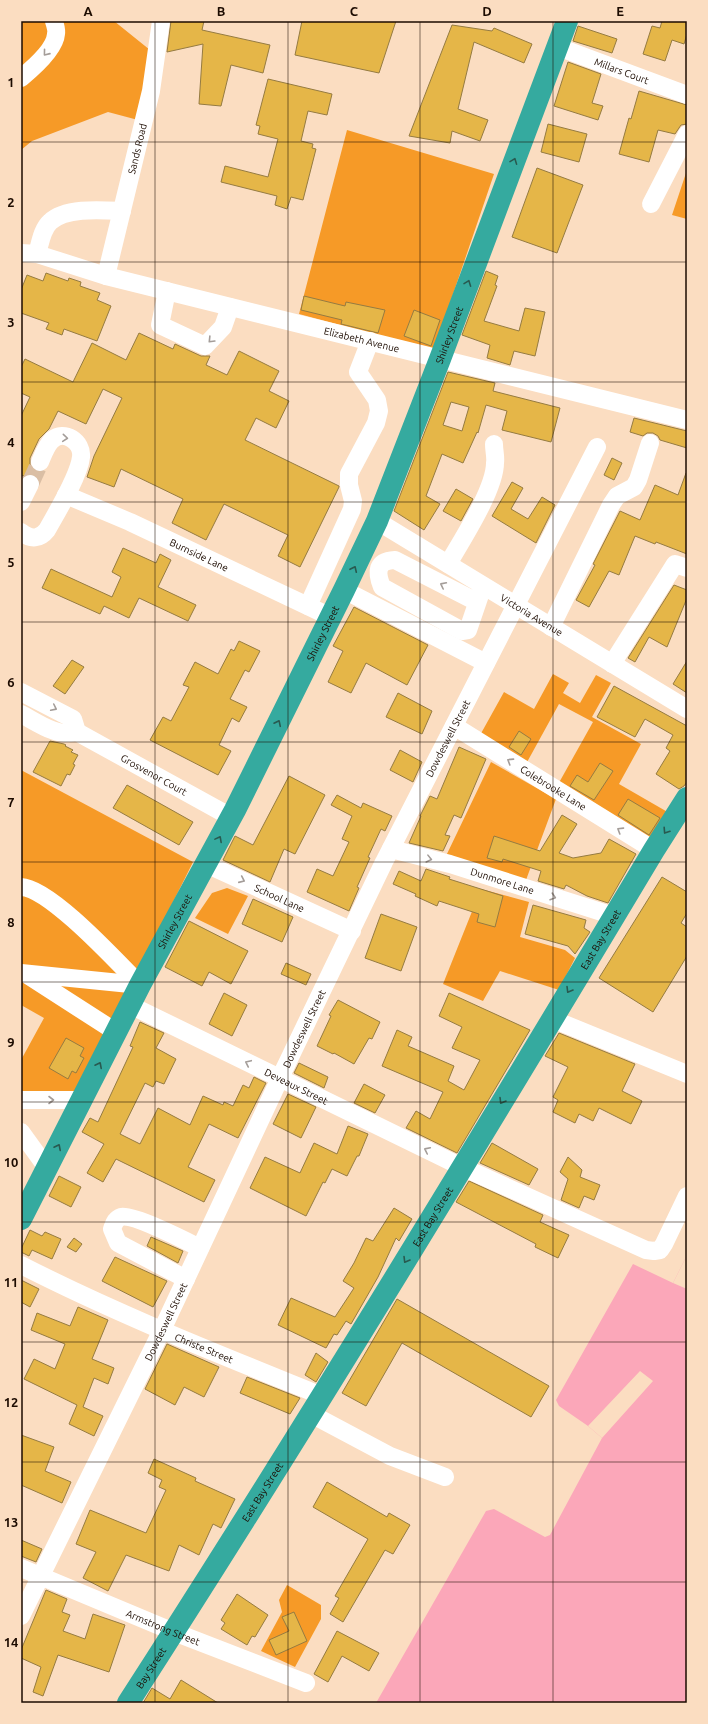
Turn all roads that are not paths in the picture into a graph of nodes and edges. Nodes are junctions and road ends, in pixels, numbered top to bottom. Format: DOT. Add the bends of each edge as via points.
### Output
graph roads {
  1 [pos="54,21"];
  2 [pos="161,21"];
  3 [pos="567,21"];
  4 [pos="558,47"];
  5 [pos="21,78"];
  6 [pos="687,94"];
  7 [pos="687,134"];
  8 [pos="651,204"];
  9 [pos="122,211"];
  10 [pos="27,253"];
  11 [pos="106,276"];
  12 [pos="167,291"];
  13 [pos="230,307"];
  14 [pos="370,341"];
  15 [pos="440,359"];
  16 [pos="687,420"];
  17 [pos="650,443"];
  18 [pos="494,444"];
  19 [pos="597,447"];
  20 [pos="40,462"];
  21 [pos="30,484"];
  22 [pos="66,495"];
  23 [pos="21,502"];
  24 [pos="377,521"];
  25 [pos="21,532"];
  26 [pos="426,551"];
  27 [pos="448,564"];
  28 [pos="687,568"];
  29 [pos="415,570"];
  30 [pos="344,590"];
  31 [pos="480,594"];
  32 [pos="515,605"];
  33 [pos="308,606"];
  34 [pos="331,617"];
  35 [pos="551,627"];
  36 [pos="486,663"];
  37 [pos="612,664"];
  38 [pos="21,692"];
  39 [pos="687,709"];
  40 [pos="21,714"];
  41 [pos="454,726"];
  42 [pos="77,732"];
  43 [pos="687,798"];
  44 [pos="231,817"];
  45 [pos="391,849"];
  46 [pos="654,850"];
  47 [pos="206,864"];
  48 [pos="21,887"];
  49 [pos="614,916"];
  50 [pos="352,931"];
  51 [pos="24,974"];
  52 [pos="140,985"];
  53 [pos="130,1005"];
  54 [pos="552,1019"];
  55 [pos="116,1032"];
  56 [pos="687,1074"];
  57 [pos="280,1078"];
  58 [pos="21,1100"];
  59 [pos="81,1100"];
  60 [pos="21,1132"];
  61 [pos="462,1167"];
  62 [pos="47,1168"];
  63 [pos="687,1196"];
  64 [pos="21,1219"];
  65 [pos="200,1248"];
  66 [pos="21,1266"];
  67 [pos="186,1279"];
  68 [pos="162,1330"];
  69 [pos="317,1405"];
  70 [pos="445,1477"];
  71 [pos="21,1568"];
  72 [pos="41,1576"];
  73 [pos="21,1616"];
  74 [pos="174,1632"];
  75 [pos="306,1683"];
  76 [pos="128,1703"];
  1 -- 5 [label="street, one-way" via="56,34 53,44"];
  2 -- 9 [label="street, Sands Road" via="152,91"];
  3 -- 4 [label="highway, Shirley Street"];
  4 -- 6 [label="street, Millars Court"];
  15 -- 4 [label="highway, Shirley Street, one-way"];
  7 -- 8 [label="street"];
  9 -- 10 [label="street" via="90,210 67,213 50,222"];
  9 -- 11 [label="street, Sands Road"];
  10 -- 11 [label="street, Elizabeth Avenue"];
  11 -- 12 [label="street, Elizabeth Avenue"];
  12 -- 13 [label="street, Elizabeth Avenue"];
  13 -- 12 [label="street, one-way" via="223,327 204,346 160,325"];
  13 -- 14 [label="street, Elizabeth Avenue"];
  14 -- 15 [label="street, Elizabeth Avenue"];
  14 -- 33 [label="street" via="358,372 377,400 379,411 376,423 351,469 351,514"];
  15 -- 16 [label="street, Elizabeth Avenue"];
  15 -- 24 [label="highway, Shirley Street"];
  17 -- 35 [label="street" via="638,480 634,487 617,496"];
  18 -- 27 [label="street" via="496,464 492,480"];
  19 -- 32 [label="street, Dowdeswell Street"];
  20 -- 22 [label="street, one-way" via="49,443 56,437 68,437 76,442 81,457"];
  21 -- 23 [label="street"];
  22 -- 25 [label="street" via="43,535 37,538 29,537"];
  22 -- 33 [label="street, Burnside Lane" via="130,522"];
  24 -- 26 [label="street, Victoria Avenue"];
  30 -- 24 [label="highway, Shirley Street, one-way"];
  26 -- 27 [label="street, Victoria Avenue"];
  26 -- 29 [label="street"];
  27 -- 31 [label="street, Victoria Avenue"];
  28 -- 37 [label="street" via="675,564"];
  31 -- 29 [label="street, one-way"];
  29 -- 31 [label="street" via="395,560 386,561 381,565 378,575 382,587 462,630 468,630"];
  30 -- 34 [label="highway, Shirley Street"];
  30 -- 36 [label="street"];
  31 -- 32 [label="street, Victoria Avenue"];
  32 -- 35 [label="street, Victoria Avenue"];
  32 -- 36 [label="street, Dowdeswell Street"];
  33 -- 34 [label="street, Burnside Lane"];
  44 -- 34 [label="highway, Shirley Street, one-way"];
  35 -- 37 [label="street, Victoria Avenue"];
  36 -- 41 [label="street, Dowdeswell Street"];
  37 -- 39 [label="street, Victoria Avenue"];
  38 -- 42 [label="street, one-way" via="73,719"];
  40 -- 42 [label="street" via="56,732"];
  41 -- 45 [label="street, Dowdeswell Street"];
  46 -- 41 [label="street, Colebrooke Lane, one-way"];
  42 -- 44 [label="street, Grosvenor Court"];
  43 -- 46 [label="highway, East Bay Street, one-way"];
  47 -- 44 [label="highway, Shirley Street, one-way"];
  45 -- 49 [label="street, Dunmore Lane, one-way" via="450,864"];
  45 -- 50 [label="street, Dowdeswell Street"];
  46 -- 49 [label="highway, East Bay Street"];
  47 -- 50 [label="street, School Lane, one-way"];
  47 -- 52 [label="highway, Shirley Street"];
  48 -- 52 [label="street" via="48,898"];
  49 -- 54 [label="highway, East Bay Street, one-way"];
  50 -- 57 [label="street, Dowdeswell Street"];
  51 -- 52 [label="street"];
  51 -- 55 [label="street"];
  52 -- 53 [label="highway, Shirley Street"];
  53 -- 55 [label="highway, Shirley Street"];
  57 -- 53 [label="street, Deveaux Street, one-way"];
  54 -- 56 [label="street"];
  54 -- 61 [label="highway, East Bay Street, one-way"];
  59 -- 55 [label="highway, Shirley Street, one-way"];
  61 -- 57 [label="street, Deveaux Street, one-way"];
  57 -- 65 [label="street, Dowdeswell Street"];
  58 -- 59 [label="street, one-way"];
  62 -- 59 [label="highway, Shirley Street, one-way"];
  60 -- 62 [label="street"];
  61 -- 63 [label="street, Deveaux Street" via="646,1250 660,1250"];
  61 -- 69 [label="highway, East Bay Street, one-way"];
  62 -- 64 [label="highway, Shirley Street"];
  65 -- 67 [label="street, Dowdeswell Street"];
  65 -- 67 [label="street" via="127,1217 120,1217 115,1221 112,1230 118,1243"];
  66 -- 68 [label="street, Christe Street"];
  67 -- 68 [label="street, Dowdeswell Street"];
  68 -- 69 [label="street, Christe Street"];
  68 -- 72 [label="street, Dowdeswell Street"];
  69 -- 70 [label="street, Christe Street" via="390,1456"];
  69 -- 74 [label="highway, East Bay Street"];
  71 -- 72 [label="street, Armstrong Street"];
  72 -- 73 [label="street, Dowdeswell Street"];
  72 -- 74 [label="street, Armstrong Street"];
  74 -- 75 [label="street, Armstrong Street"];
  74 -- 76 [label="highway, Bay Street"];
}
